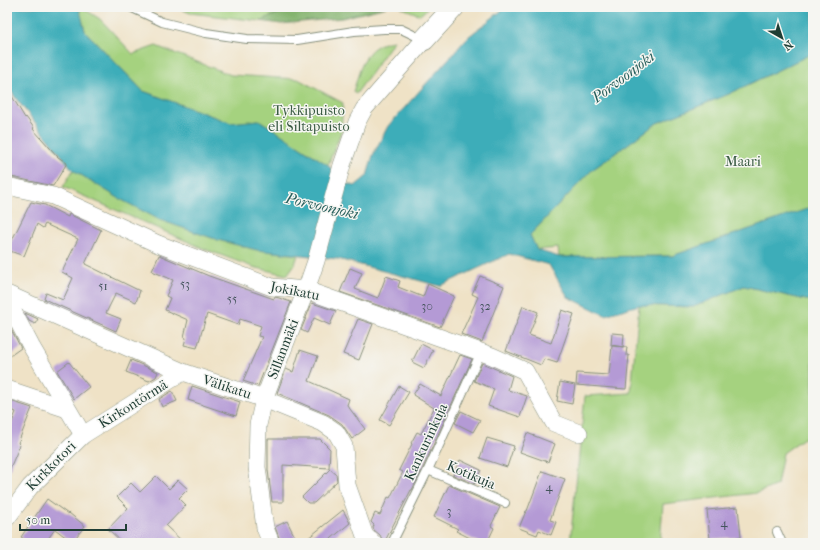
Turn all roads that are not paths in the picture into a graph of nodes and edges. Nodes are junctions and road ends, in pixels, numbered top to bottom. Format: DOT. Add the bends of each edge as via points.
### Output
graph roads {
  1 [pos="130,7"];
  2 [pos="454,7"];
  3 [pos="424,40"];
  4 [pos="7,186"];
  5 [pos="306,290"];
  6 [pos="7,294"];
  7 [pos="7,300"];
  8 [pos="481,352"];
  9 [pos="183,372"];
  10 [pos="7,389"];
  11 [pos="264,399"];
  12 [pos="67,409"];
  13 [pos="579,433"];
  14 [pos="83,435"];
  15 [pos="428,470"];
  16 [pos="505,503"];
  17 [pos="7,518"];
  18 [pos="777,532"];
  19 [pos="271,543"];
  20 [pos="373,543"];
  21 [pos="392,543"];
  22 [pos="782,543"];
  1 -- 3 [label="lane" via="162,22 206,33 247,39 297,40 354,31 401,29"];
  2 -- 3 [label="street"];
  3 -- 5 [label="street, Sillanmäki" via="364,109 350,138"];
  4 -- 5 [label="street, Jokikatu" via="53,196 158,244 272,287"];
  5 -- 8 [label="street, Jokikatu"];
  5 -- 11 [label="street, Sillanmäki"];
  6 -- 9 [label="street, Välikatu"];
  7 -- 12 [label="street"];
  8 -- 13 [label="street, Jokikatu" via="525,371 554,423"];
  8 -- 15 [label="lane, Kankurinkuja"];
  9 -- 11 [label="street, Välikatu"];
  9 -- 14 [label="street, Kirkontörmä"];
  10 -- 12 [label="street"];
  11 -- 19 [label="street, Sillanmäki" via="258,425 257,467 265,528"];
  11 -- 20 [label="street, Välikatu" via="323,423 336,432 344,446 347,485 365,536"];
  12 -- 14 [label="street"];
  14 -- 17 [label="street, Kirkkotori" via="30,487"];
  15 -- 16 [label="lane, Kotikuja"];
  15 -- 21 [label="lane, Kankurinkuja"];
  18 -- 22 [label="lane"];
}
